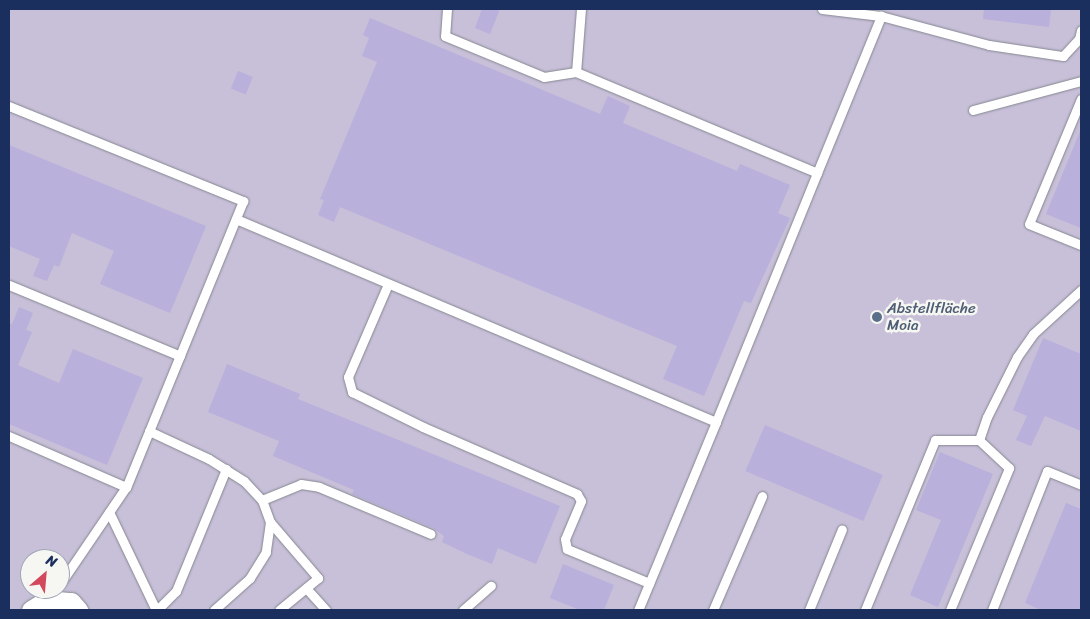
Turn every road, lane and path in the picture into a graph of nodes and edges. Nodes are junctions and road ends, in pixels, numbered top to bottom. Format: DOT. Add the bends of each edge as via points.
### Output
graph roads {
  1 [pos="447,9"];
  2 [pos="582,9"];
  3 [pos="822,9"];
  4 [pos="881,16"];
  5 [pos="1081,30"];
  6 [pos="576,72"];
  7 [pos="1081,82"];
  8 [pos="1081,99"];
  9 [pos="9,106"];
  10 [pos="973,110"];
  11 [pos="817,173"];
  12 [pos="236,219"];
  13 [pos="1081,245"];
  14 [pos="388,284"];
  15 [pos="9,285"];
  16 [pos="1081,290"];
  17 [pos="180,356"];
  18 [pos="716,422"];
  19 [pos="149,431"];
  20 [pos="9,436"];
  21 [pos="979,440"];
  22 [pos="226,470"];
  23 [pos="1081,485"];
  24 [pos="126,487"];
  25 [pos="762,496"];
  26 [pos="262,500"];
  27 [pos="109,512"];
  28 [pos="270,522"];
  29 [pos="842,529"];
  30 [pos="431,534"];
  31 [pos="70,571"];
  32 [pos="649,582"];
  33 [pos="491,586"];
  34 [pos="306,588"];
  35 [pos="49,599"];
  36 [pos="67,599"];
  37 [pos="31,610"];
  38 [pos="78,610"];
  39 [pos="156,610"];
  40 [pos="214,610"];
  41 [pos="279,610"];
  42 [pos="326,610"];
  43 [pos="463,610"];
  44 [pos="638,610"];
  45 [pos="713,610"];
  46 [pos="809,610"];
  47 [pos="865,610"];
  48 [pos="950,610"];
  49 [pos="992,610"];
  1 -- 6 [label="lane" via="445,36 544,77"];
  2 -- 6 [label="lane"];
  3 -- 4 [label="lane"];
  4 -- 5 [label="lane" via="989,45 1063,56 1079,39"];
  4 -- 11 [label="lane"];
  6 -- 11 [label="lane"];
  7 -- 10 [label="lane"];
  8 -- 13 [label="lane" via="1028,224"];
  9 -- 12 [label="lane" via="243,201"];
  11 -- 18 [label="lane"];
  12 -- 14 [label="lane"];
  12 -- 17 [label="lane"];
  14 -- 18 [label="lane"];
  14 -- 32 [label="lane" via="348,377 352,392 423,427 577,494 581,500 565,539 567,550"];
  15 -- 17 [label="lane"];
  16 -- 21 [label="lane" via="1033,334 1017,357 986,417"];
  17 -- 19 [label="lane"];
  18 -- 32 [label="lane"];
  19 -- 22 [label="lane"];
  19 -- 24 [label="lane"];
  20 -- 24 [label="lane"];
  21 -- 47 [label="lane" via="935,440"];
  21 -- 48 [label="lane" via="1009,468"];
  22 -- 26 [label="lane" via="244,481"];
  22 -- 39 [label="lane" via="176,591"];
  23 -- 49 [label="lane" via="1047,471"];
  24 -- 27 [label="lane"];
  25 -- 45 [label="lane"];
  26 -- 28 [label="lane"];
  26 -- 30 [label="lane" via="301,484 319,487"];
  27 -- 31 [label="lane"];
  27 -- 39 [label="lane"];
  28 -- 34 [label="lane" via="318,578"];
  28 -- 40 [label="lane" via="266,552 250,578"];
  29 -- 46 [label="lane"];
  32 -- 44 [label="lane"];
  33 -- 43 [label="lane"];
  34 -- 41 [label="lane"];
  34 -- 42 [label="lane"];
  35 -- 37 [label="street"];
  36 -- 38 [label="street"];
}
